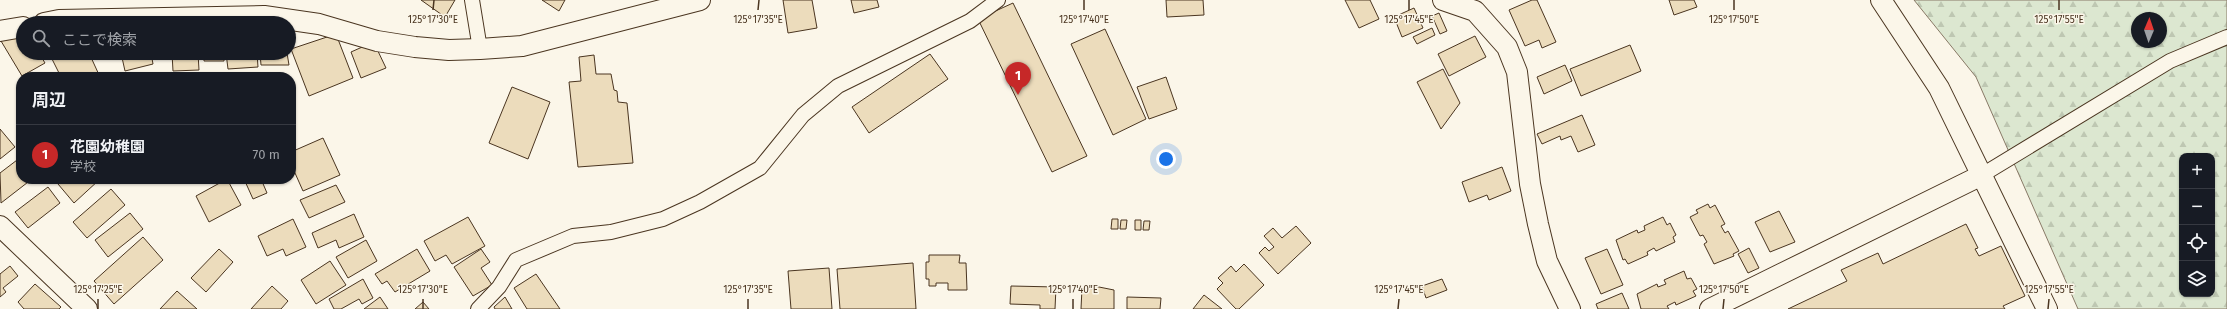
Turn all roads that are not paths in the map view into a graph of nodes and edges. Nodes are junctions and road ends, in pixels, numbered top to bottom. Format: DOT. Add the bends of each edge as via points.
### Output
graph roads {
  1 [pos="472,0"];
  2 [pos="700,0"];
  3 [pos="998,0"];
  4 [pos="1443,0"];
  5 [pos="1881,0"];
  6 [pos="185,16"];
  7 [pos="264,16"];
  8 [pos="296,21"];
  9 [pos="16,28"];
  10 [pos="0,31"];
  11 [pos="2227,36"];
  12 [pos="480,49"];
  13 [pos="1982,175"];
  14 [pos="0,226"];
  15 [pos="87,309"];
  16 [pos="478,309"];
  17 [pos="1570,309"];
  18 [pos="1710,309"];
  19 [pos="2047,309"];
  1 -- 12 [label="street"];
  2 -- 12 [label="street" via="522,46"];
  3 -- 16 [label="street" via="970,20 838,86 803,116 760,168 700,202 663,219 611,232 573,236 516,260 498,287"];
  4 -- 17 [label="street" via="1475,11 1507,47 1517,72 1530,184 1546,261"];
  5 -- 13 [label="street" via="1940,88"];
  6 -- 7 [label="street"];
  8 -- 12 [label="street" via="319,24 377,41 415,47"];
  9 -- 10 [label="street"];
  11 -- 13 [label="street" via="2170,61"];
  13 -- 18 [label="street"];
  13 -- 19 [label="street"];
  14 -- 15 [label="street"];
}
